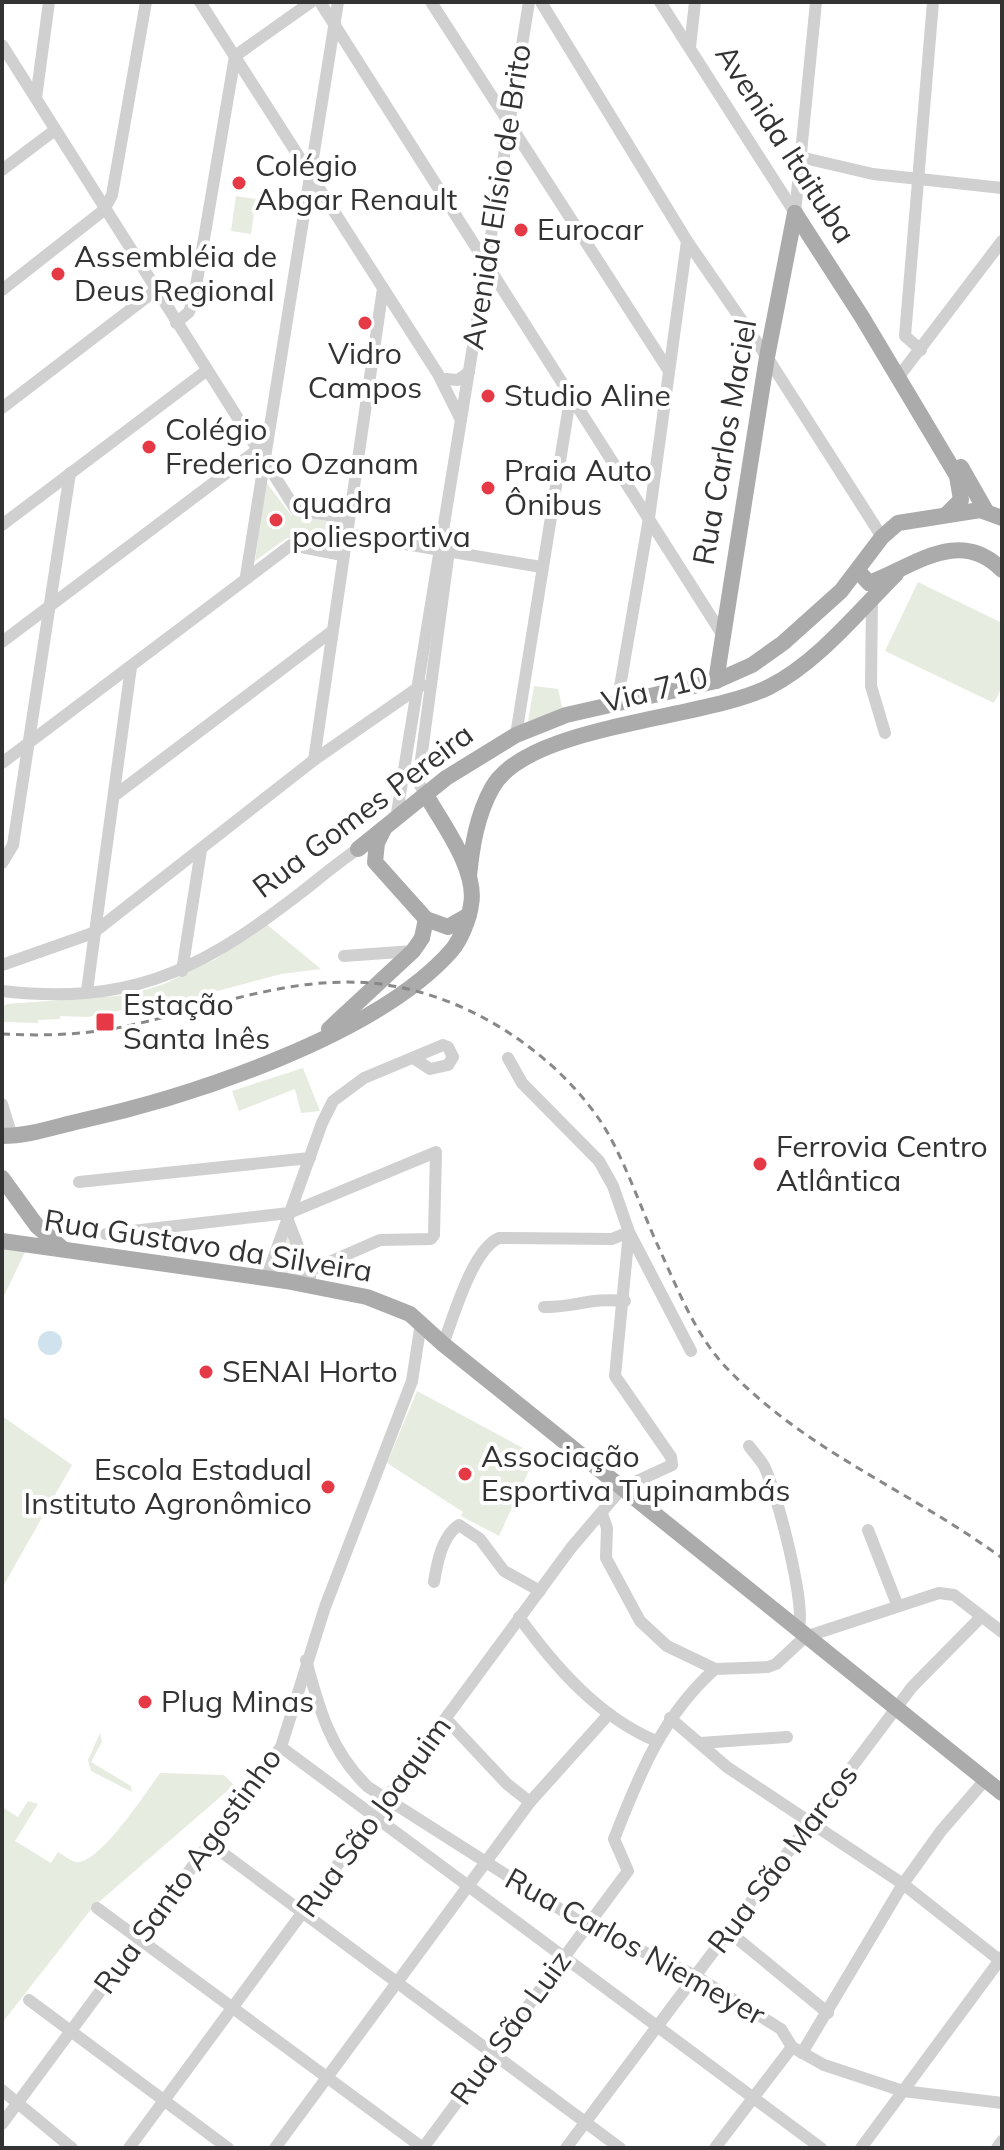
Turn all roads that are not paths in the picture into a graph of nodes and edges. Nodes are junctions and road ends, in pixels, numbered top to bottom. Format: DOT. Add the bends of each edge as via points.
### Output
graph roads {
  1 [pos="49,2"];
  2 [pos="146,2"];
  3 [pos="200,2"];
  4 [pos="311,2"];
  5 [pos="320,2"];
  6 [pos="338,2"];
  7 [pos="431,2"];
  8 [pos="529,2"];
  9 [pos="539,2"];
  10 [pos="660,2"];
  11 [pos="695,2"];
  12 [pos="816,2"];
  13 [pos="933,2"];
  14 [pos="335,24"];
  15 [pos="690,47"];
  16 [pos="3,50"];
  17 [pos="235,56"];
  18 [pos="36,98"];
  19 [pos="512,129"];
  20 [pos="55,130"];
  21 [pos="800,157"];
  22 [pos="2,170"];
  23 [pos="310,174"];
  24 [pos="917,179"];
  25 [pos="1002,188"];
  26 [pos="104,210"];
  27 [pos="795,213"];
  28 [pos="687,241"];
  29 [pos="1002,241"];
  30 [pos="490,269"];
  31 [pos="383,288"];
  32 [pos="156,290"];
  33 [pos="2,291"];
  34 [pos="176,323"];
  35 [pos="921,350"];
  36 [pos="767,357"];
  37 [pos="206,371"];
  38 [pos="669,371"];
  39 [pos="469,372"];
  40 [pos="901,375"];
  41 [pos="442,376"];
  42 [pos="570,399"];
  43 [pos="2,408"];
  44 [pos="465,414"];
  45 [pos="260,455"];
  46 [pos="70,473"];
  47 [pos="997,513"];
  48 [pos="348,518"];
  49 [pos="649,518"];
  50 [pos="942,519"];
  51 [pos="2,525"];
  52 [pos="346,534"];
  53 [pos="882,537"];
  54 [pos="445,550"];
  55 [pos="342,555"];
  56 [pos="541,567"];
  57 [pos="1002,570"];
  58 [pos="858,571"];
  59 [pos="896,574"];
  60 [pos="246,576"];
  61 [pos="872,597"];
  62 [pos="47,609"];
  63 [pos="856,613"];
  64 [pos="873,616"];
  65 [pos="331,632"];
  66 [pos="722,634"];
  67 [pos="2,642"];
  68 [pos="131,667"];
  69 [pos="716,681"];
  70 [pos="424,685"];
  71 [pos="617,704"];
  72 [pos="885,733"];
  73 [pos="516,735"];
  74 [pos="28,743"];
  75 [pos="314,760"];
  76 [pos="2,763"];
  77 [pos="426,795"];
  78 [pos="114,796"];
  79 [pos="391,823"];
  80 [pos="201,850"];
  81 [pos="352,852"];
  82 [pos="375,862"];
  83 [pos="2,863"];
  84 [pos="468,878"];
  85 [pos="469,915"];
  86 [pos="426,919"];
  87 [pos="93,933"];
  88 [pos="413,951"];
  89 [pos="344,956"];
  90 [pos="2,965"];
  91 [pos="182,971"];
  92 [pos="2,991"];
  93 [pos="87,991"];
  94 [pos="319,1039"];
  95 [pos="508,1058"];
  96 [pos="415,1059"];
  97 [pos="2,1104"];
  98 [pos="4,1139"];
  99 [pos="310,1158"];
  100 [pos="2,1178"];
  101 [pos="79,1182"];
  102 [pos="288,1215"];
  103 [pos="2,1230"];
  104 [pos="629,1232"];
  105 [pos="106,1234"];
  106 [pos="2,1241"];
  107 [pos="67,1252"];
  108 [pos="308,1271"];
  109 [pos="266,1279"];
  110 [pos="286,1281"];
  111 [pos="314,1287"];
  112 [pos="625,1301"];
  113 [pos="544,1307"];
  114 [pos="421,1323"];
  115 [pos="443,1344"];
  116 [pos="691,1351"];
  117 [pos="749,1446"];
  118 [pos="622,1488"];
  119 [pos="602,1514"];
  120 [pos="868,1530"];
  121 [pos="434,1582"];
  122 [pos="540,1591"];
  123 [pos="897,1604"];
  124 [pos="519,1617"];
  125 [pos="981,1617"];
  126 [pos="1002,1632"];
  127 [pos="802,1633"];
  128 [pos="306,1660"];
  129 [pos="715,1669"];
  130 [pos="898,1710"];
  131 [pos="609,1714"];
  132 [pos="670,1718"];
  133 [pos="446,1719"];
  134 [pos="787,1737"];
  135 [pos="656,1741"];
  136 [pos="700,1743"];
  137 [pos="281,1747"];
  138 [pos="985,1780"];
  139 [pos="1002,1793"];
  140 [pos="388,1799"];
  141 [pos="530,1802"];
  142 [pos="375,1816"];
  143 [pos="809,1823"];
  144 [pos="208,1842"];
  145 [pos="487,1863"];
  146 [pos="903,1884"];
  147 [pos="469,1889"];
  148 [pos="97,1908"];
  149 [pos="305,1912"];
  150 [pos="585,1925"];
  151 [pos="728,1931"];
  152 [pos="140,1937"];
  153 [pos="564,1957"];
  154 [pos="1001,1959"];
  155 [pos="694,1975"];
  156 [pos="398,1985"];
  157 [pos="29,2000"];
  158 [pos="234,2006"];
  159 [pos="828,2013"];
  160 [pos="657,2026"];
  161 [pos="71,2031"];
  162 [pos="797,2050"];
  163 [pos="492,2054"];
  164 [pos="328,2077"];
  165 [pos="2,2090"];
  166 [pos="903,2091"];
  167 [pos="753,2098"];
  168 [pos="164,2102"];
  169 [pos="1002,2103"];
  170 [pos="17,2105"];
  171 [pos="585,2121"];
  172 [pos="2,2124"];
  173 [pos="1002,2141"];
  174 [pos="72,2148"];
  175 [pos="129,2148"];
  176 [pos="228,2148"];
  177 [pos="275,2148"];
  178 [pos="423,2148"];
  179 [pos="566,2148"];
  180 [pos="620,2148"];
  181 [pos="715,2148"];
  182 [pos="821,2148"];
  183 [pos="861,2148"];
  184 [pos="997,2148"];
  1 -- 18 [label="street"];
  2 -- 26 [label="street" via="116,176"];
  3 -- 17 [label="street"];
  4 -- 17 [label="street"];
  5 -- 14 [label="street"];
  6 -- 14 [label="street"];
  7 -- 19 [label="street"];
  8 -- 19 [label="street, Avenida Elísio de Brito"];
  9 -- 19 [label="street, Avenida Elísio de Brito"];
  9 -- 28 [label="street"];
  10 -- 15 [label="street, Avenida Itaituba"];
  11 -- 15 [label="street"];
  12 -- 21 [label="street"];
  13 -- 24 [label="street"];
  14 -- 23 [label="street"];
  14 -- 30 [label="street"];
  15 -- 27 [label="street, Avenida Itaituba"];
  16 -- 18 [label="street"];
  17 -- 23 [label="street"];
  17 -- 34 [label="street" via="192,305"];
  18 -- 20 [label="street"];
  19 -- 30 [label="street, Avenida Elísio de Brito"];
  19 -- 38 [label="street"];
  20 -- 22 [label="street"];
  20 -- 26 [label="street"];
  21 -- 24 [label="street"];
  21 -- 27 [label="street"];
  23 -- 31 [label="street"];
  23 -- 45 [label="street"];
  24 -- 25 [label="street"];
  24 -- 35 [label="street" via="905,336"];
  26 -- 32 [label="street"];
  26 -- 33 [label="street"];
  27 -- 36 [label="main road, Rua Carlos Maciel"];
  27 -- 40 [label="main road, Avenida Itaituba"];
  28 -- 36 [label="street"];
  28 -- 38 [label="street"];
  29 -- 35 [label="street"];
  30 -- 39 [label="street, Avenida Elísio de Brito"];
  30 -- 42 [label="street"];
  30 -- 44 [label="street, Avenida Elísio de Brito"];
  31 -- 41 [label="street"];
  31 -- 48 [label="street"];
  32 -- 34 [label="street"];
  32 -- 43 [label="street"];
  34 -- 37 [label="street"];
  35 -- 40 [label="street"];
  36 -- 53 [label="street"];
  36 -- 66 [label="main road, Rua Carlos Maciel"];
  37 -- 45 [label="street"];
  37 -- 46 [label="street"];
  38 -- 49 [label="street"];
  39 -- 41 [label="street" via="458,380"];
  39 -- 44 [label="street, Avenida Elísio de Brito"];
  40 -- 47 [label="main road, Avenida Itaituba"];
  40 -- 50 [label="main road, Avenida Itaituba" via="957,476 961,500"];
  41 -- 44 [label="street"];
  42 -- 49 [label="street"];
  42 -- 56 [label="street"];
  44 -- 54 [label="street, Avenida Elísio de Brito"];
  45 -- 48 [label="street" via="296,510"];
  45 -- 60 [label="street"];
  45 -- 62 [label="street"];
  46 -- 51 [label="street"];
  46 -- 62 [label="street"];
  47 -- 50 [label="main road" via="969,510"];
  48 -- 52 [label="street"];
  49 -- 66 [label="street"];
  49 -- 71 [label="street"];
  50 -- 53 [label="main road" via="898,523"];
  52 -- 54 [label="street"];
  52 -- 55 [label="street"];
  53 -- 58 [label="main road, Rua Gomes Pereira"];
  54 -- 56 [label="street"];
  54 -- 70 [label="street, Avenida Elísio de Brito"];
  55 -- 60 [label="street" via="291,545"];
  55 -- 65 [label="street"];
  56 -- 73 [label="street"];
  57 -- 59 [label="main road, Via 710" via="971,552 946,550 920,557"];
  58 -- 59 [label="main road" via="869,583"];
  58 -- 69 [label="main road, Rua Gomes Pereira" via="783,643 739,673"];
  59 -- 61 [label="main road, Via 710"];
  60 -- 68 [label="street"];
  61 -- 63 [label="main road, Via 710"];
  61 -- 64 [label="street"];
  62 -- 67 [label="street"];
  62 -- 74 [label="street"];
  63 -- 64 [label="street" via="865,610"];
  63 -- 84 [label="main road, Via 710" via="770,687 549,747 518,763 493,787 480,818"];
  64 -- 72 [label="street" via="871,686"];
  65 -- 75 [label="street"];
  65 -- 78 [label="street"];
  66 -- 69 [label="main road, Rua Carlos Maciel"];
  68 -- 74 [label="street"];
  68 -- 78 [label="street"];
  69 -- 71 [label="main road, Rua Gomes Pereira"];
  70 -- 75 [label="street"];
  70 -- 77 [label="street, Avenida Elísio de Brito" via="418,782"];
  70 -- 79 [label="street, Avenida Elísio de Brito"];
  71 -- 73 [label="main road, Rua Gomes Pereira" via="566,715"];
  73 -- 77 [label="main road, Rua Gomes Pereira"];
  74 -- 76 [label="street"];
  74 -- 83 [label="street" via="13,845"];
  75 -- 80 [label="street"];
  77 -- 79 [label="main road, Rua Gomes Pereira"];
  77 -- 84 [label="main road" via="448,826"];
  78 -- 87 [label="street"];
  79 -- 81 [label="main road, Rua Gomes Pereira"];
  79 -- 82 [label="main road" via="377,843"];
  80 -- 87 [label="street"];
  80 -- 91 [label="street"];
  81 -- 82 [label="main road"];
  81 -- 91 [label="street, Rua Gomes Pereira" via="216,954"];
  82 -- 86 [label="main road"];
  84 -- 85 [label="main road"];
  85 -- 86 [label="main road" via="448,927"];
  85 -- 94 [label="main road" via="453,949 384,1003"];
  86 -- 88 [label="main road"];
  87 -- 90 [label="street"];
  87 -- 93 [label="street"];
  88 -- 89 [label="street"];
  88 -- 94 [label="main road"];
  91 -- 93 [label="street, Rua Gomes Pereira" via="144,985"];
  92 -- 93 [label="street, Rua Gomes Pereira"];
  94 -- 98 [label="main road" via="182,1095"];
  95 -- 104 [label="street" via="522,1083 599,1161"];
  96 -- 99 [label="street" via="364,1078 333,1101"];
  97 -- 98 [label="street"];
  99 -- 101 [label="street"];
  99 -- 102 [label="street"];
  100 -- 107 [label="main road" via="47,1238"];
  102 -- 105 [label="street"];
  102 -- 108 [label="street"];
  102 -- 108 [label="street" via="436,1152 431,1239 380,1240"];
  102 -- 109 [label="street"];
  103 -- 107 [label="main road"];
  104 -- 112 [label="street"];
  104 -- 115 [label="street" via="612,1239 492,1241 476,1263"];
  104 -- 116 [label="street"];
  106 -- 107 [label="main road, Rua Gustavo da Silveira"];
  107 -- 109 [label="main road, Rua Gustavo da Silveira"];
  108 -- 110 [label="street"];
  108 -- 111 [label="street"];
  109 -- 110 [label="main road, Rua Gustavo da Silveira"];
  110 -- 111 [label="main road, Rua Gustavo da Silveira"];
  111 -- 114 [label="main road, Rua Gustavo da Silveira" via="367,1297"];
  112 -- 113 [label="street" via="594,1298"];
  112 -- 118 [label="street" via="615,1376 673,1462 667,1471"];
  114 -- 115 [label="main road, Rua Gustavo da Silveira"];
  114 -- 128 [label="street, Rua Santo Agostinho" via="412,1381"];
  115 -- 118 [label="main road, Rua Gustavo da Silveira"];
  117 -- 127 [label="street" via="769,1481 799,1586"];
  118 -- 119 [label="street, Rua São Joaquim"];
  118 -- 127 [label="main road, Rua Gustavo da Silveira"];
  119 -- 122 [label="street, Rua São Joaquim"];
  119 -- 129 [label="street" via="606,1558 640,1621 667,1646"];
  120 -- 123 [label="street"];
  121 -- 122 [label="street" via="438,1557 459,1525 480,1539 504,1571"];
  122 -- 124 [label="street, Rua São Joaquim"];
  123 -- 125 [label="street" via="939,1593 954,1595"];
  123 -- 127 [label="street"];
  124 -- 131 [label="street" via="542,1649"];
  124 -- 133 [label="street, Rua São Joaquim"];
  125 -- 126 [label="street"];
  125 -- 130 [label="street, Rua São Marcos" via="912,1687"];
  127 -- 129 [label="street" via="776,1664"];
  127 -- 130 [label="main road, Rua Gustavo da Silveira"];
  128 -- 137 [label="street, Rua Santo Agostinho"];
  128 -- 140 [label="street, Rua Carlos Niemeyer" via="330,1739 346,1766"];
  129 -- 132 [label="street, Rua São Luiz"];
  130 -- 138 [label="main road, Rua Gustavo da Silveira"];
  130 -- 143 [label="street, Rua São Marcos"];
  131 -- 135 [label="street"];
  131 -- 141 [label="street"];
  132 -- 135 [label="street, Rua São Luiz"];
  132 -- 136 [label="street"];
  133 -- 140 [label="street, Rua São Joaquim"];
  133 -- 141 [label="street"];
  134 -- 136 [label="street"];
  135 -- 150 [label="street, Rua São Luiz" via="614,1839 628,1871"];
  136 -- 143 [label="street"];
  137 -- 142 [label="street"];
  137 -- 144 [label="street, Rua Santo Agostinho"];
  138 -- 139 [label="main road, Rua Gustavo da Silveira"];
  138 -- 146 [label="street"];
  140 -- 142 [label="street, Rua São Joaquim"];
  140 -- 145 [label="street, Rua Carlos Niemeyer"];
  141 -- 145 [label="street"];
  142 -- 147 [label="street"];
  142 -- 149 [label="street, Rua São Joaquim"];
  143 -- 146 [label="street"];
  143 -- 151 [label="street, Rua São Marcos"];
  144 -- 149 [label="street"];
  144 -- 152 [label="street, Rua Santo Agostinho"];
  145 -- 147 [label="street"];
  145 -- 150 [label="street, Rua Carlos Niemeyer"];
  146 -- 154 [label="street"];
  146 -- 159 [label="street"];
  147 -- 153 [label="street"];
  147 -- 156 [label="street"];
  148 -- 152 [label="street"];
  149 -- 156 [label="street"];
  149 -- 158 [label="street, Rua São Joaquim"];
  150 -- 153 [label="street, Rua São Luiz"];
  150 -- 155 [label="street, Rua Carlos Niemeyer"];
  151 -- 155 [label="street, Rua São Marcos"];
  151 -- 159 [label="street"];
  152 -- 158 [label="street"];
  152 -- 161 [label="street, Rua Santo Agostinho"];
  153 -- 160 [label="street"];
  153 -- 163 [label="street, Rua São Luiz"];
  154 -- 166 [label="street"];
  155 -- 160 [label="street, Rua São Marcos"];
  155 -- 162 [label="street, Rua Carlos Niemeyer" via="781,2029"];
  156 -- 163 [label="street"];
  156 -- 164 [label="street"];
  157 -- 161 [label="street"];
  158 -- 164 [label="street"];
  158 -- 168 [label="street, Rua São Joaquim"];
  159 -- 162 [label="street"];
  160 -- 167 [label="street"];
  160 -- 171 [label="street, Rua São Marcos"];
  161 -- 168 [label="street"];
  161 -- 170 [label="street, Rua Santo Agostinho"];
  162 -- 166 [label="street, Rua Carlos Niemeyer" via="849,2076"];
  162 -- 167 [label="street"];
  163 -- 171 [label="street"];
  163 -- 178 [label="street, Rua São Luiz"];
  164 -- 177 [label="street"];
  164 -- 178 [label="street"];
  165 -- 170 [label="street"];
  166 -- 169 [label="street, Rua Carlos Niemeyer"];
  166 -- 183 [label="street"];
  167 -- 181 [label="street"];
  167 -- 182 [label="street"];
  168 -- 175 [label="street, Rua São Joaquim"];
  168 -- 176 [label="street"];
  170 -- 172 [label="street, Rua Santo Agostinho"];
  170 -- 174 [label="street"];
  171 -- 179 [label="street, Rua São Marcos"];
  171 -- 180 [label="street"];
  173 -- 184 [label="street"];
}
